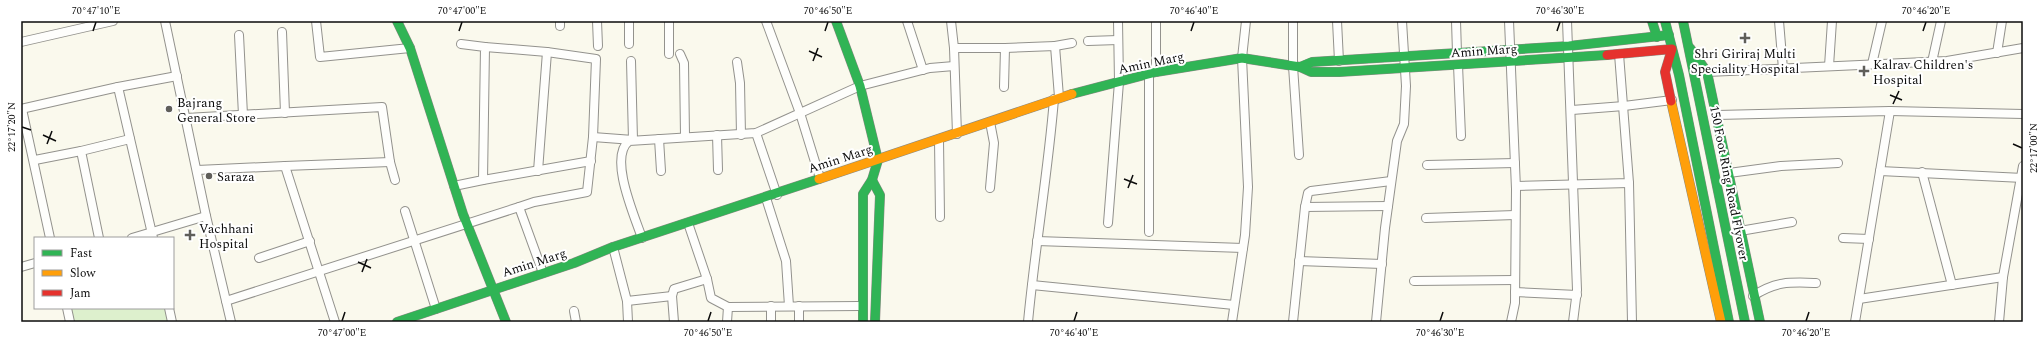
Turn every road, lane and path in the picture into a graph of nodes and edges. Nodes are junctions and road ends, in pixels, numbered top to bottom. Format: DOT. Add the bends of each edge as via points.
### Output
graph roads {
  1 [pos="113,21"];
  2 [pos="165,21"];
  3 [pos="316,21"];
  4 [pos="397,21"];
  5 [pos="597,21"];
  6 [pos="629,21"];
  7 [pos="669,21"];
  8 [pos="766,21"];
  9 [pos="836,21"];
  10 [pos="907,21"];
  11 [pos="951,21"];
  12 [pos="1118,21"];
  13 [pos="1156,21"];
  14 [pos="1246,21"];
  15 [pos="1293,21"];
  16 [pos="1337,21"];
  17 [pos="1402,21"];
  18 [pos="1456,21"];
  19 [pos="1509,21"];
  20 [pos="1567,21"];
  21 [pos="1652,21"];
  22 [pos="1665,21"];
  23 [pos="1683,21"];
  24 [pos="1779,21"];
  25 [pos="1832,21"];
  26 [pos="1882,21"];
  27 [pos="1941,21"];
  28 [pos="2002,21"];
  29 [pos="282,32"];
  30 [pos="239,35"];
  31 [pos="1669,35"];
  32 [pos="1657,38"];
  33 [pos="1118,40"];
  34 [pos="1088,41"];
  35 [pos="21,42"];
  36 [pos="1072,43"];
  37 [pos="461,44"];
  38 [pos="629,44"];
  39 [pos="598,46"];
  40 [pos="1055,46"];
  41 [pos="1569,46"];
  42 [pos="410,48"];
  43 [pos="485,48"];
  44 [pos="954,48"];
  45 [pos="1005,48"];
  46 [pos="1690,48"];
  47 [pos="2023,48"];
  48 [pos="1672,49"];
  49 [pos="1511,50"];
  50 [pos="547,52"];
  51 [pos="1457,53"];
  52 [pos="1997,53"];
  53 [pos="669,54"];
  54 [pos="680,54"];
  55 [pos="1619,54"];
  56 [pos="1404,57"];
  57 [pos="1242,58"];
  58 [pos="1570,58"];
  59 [pos="1512,60"];
  60 [pos="631,61"];
  61 [pos="1339,61"];
  62 [pos="736,62"];
  63 [pos="1932,62"];
  64 [pos="1872,64"];
  65 [pos="1458,65"];
  66 [pos="954,66"];
  67 [pos="1296,66"];
  68 [pos="1829,66"];
  69 [pos="1404,69"];
  70 [pos="1783,69"];
  71 [pos="922,70"];
  72 [pos="1707,72"];
  73 [pos="1153,73"];
  74 [pos="177,76"];
  75 [pos="1119,82"];
  76 [pos="860,86"];
  77 [pos="1004,86"];
  78 [pos="118,87"];
  79 [pos="1056,98"];
  80 [pos="1672,100"];
  81 [pos="1624,106"];
  82 [pos="21,109"];
  83 [pos="1572,110"];
  84 [pos="1890,111"];
  85 [pos="285,113"];
  86 [pos="800,113"];
  87 [pos="2023,114"];
  88 [pos="1716,115"];
  89 [pos="243,116"];
  90 [pos="186,118"];
  91 [pos="990,122"];
  92 [pos="756,133"];
  93 [pos="741,134"];
  94 [pos="957,134"];
  95 [pos="717,135"];
  96 [pos="685,136"];
  97 [pos="1461,136"];
  98 [pos="593,137"];
  99 [pos="130,139"];
  100 [pos="658,139"];
  101 [pos="633,140"];
  102 [pos="939,140"];
  103 [pos="81,151"];
  104 [pos="1299,155"];
  105 [pos="35,160"];
  106 [pos="878,160"];
  107 [pos="591,161"];
  108 [pos="390,162"];
  109 [pos="1515,162"];
  110 [pos="1838,163"];
  111 [pos="1427,165"];
  112 [pos="285,166"];
  113 [pos="2023,166"];
  114 [pos="197,170"];
  115 [pos="718,170"];
  116 [pos="661,171"];
  117 [pos="1880,171"];
  118 [pos="538,172"];
  119 [pos="1922,172"];
  120 [pos="1729,173"];
  121 [pos="820,178"];
  122 [pos="2022,178"];
  123 [pos="396,180"];
  124 [pos="483,180"];
  125 [pos="872,180"];
  126 [pos="1391,181"];
  127 [pos="1629,183"];
  128 [pos="1573,184"];
  129 [pos="454,186"];
  130 [pos="1516,186"];
  131 [pos="990,188"];
  132 [pos="777,195"];
  133 [pos="766,198"];
  134 [pos="1388,206"];
  135 [pos="519,207"];
  136 [pos="1305,207"];
  137 [pos="405,211"];
  138 [pos="1515,215"];
  139 [pos="206,216"];
  140 [pos="940,217"];
  141 [pos="1426,218"];
  142 [pos="1792,222"];
  143 [pos="467,223"];
  144 [pos="688,223"];
  145 [pos="1108,223"];
  146 [pos="1740,231"];
  147 [pos="1149,232"];
  148 [pos="152,235"];
  149 [pos="50,237"];
  150 [pos="99,237"];
  151 [pos="139,237"];
  152 [pos="642,238"];
  153 [pos="1843,238"];
  154 [pos="1869,239"];
  155 [pos="414,240"];
  156 [pos="310,241"];
  157 [pos="1037,241"];
  158 [pos="613,247"];
  159 [pos="1243,248"];
  160 [pos="259,258"];
  161 [pos="1299,261"];
  162 [pos="34,263"];
  163 [pos="1382,264"];
  164 [pos="21,267"];
  165 [pos="319,271"];
  166 [pos="543,273"];
  167 [pos="2003,277"];
  168 [pos="707,279"];
  169 [pos="1515,280"];
  170 [pos="1414,281"];
  171 [pos="1816,283"];
  172 [pos="1032,285"];
  173 [pos="1952,285"];
  174 [pos="492,290"];
  175 [pos="1515,292"];
  176 [pos="1577,295"];
  177 [pos="672,296"];
  178 [pos="1754,296"];
  179 [pos="1859,299"];
  180 [pos="226,301"];
  181 [pos="627,301"];
  182 [pos="1234,304"];
  183 [pos="771,306"];
  184 [pos="789,306"];
  185 [pos="799,306"];
  186 [pos="860,306"];
  187 [pos="728,307"];
  188 [pos="69,309"];
  189 [pos="169,309"];
  190 [pos="436,309"];
  191 [pos="574,311"];
  192 [pos="70,322"];
  193 [pos="172,322"];
  194 [pos="231,322"];
  195 [pos="335,322"];
  196 [pos="397,322"];
  197 [pos="506,322"];
  198 [pos="576,322"];
  199 [pos="628,322"];
  200 [pos="674,322"];
  201 [pos="728,322"];
  202 [pos="772,322"];
  203 [pos="799,322"];
  204 [pos="863,322"];
  205 [pos="875,322"];
  206 [pos="1028,322"];
  207 [pos="1232,322"];
  208 [pos="1293,322"];
  209 [pos="1376,322"];
  210 [pos="1511,322"];
  211 [pos="1573,322"];
  212 [pos="1632,322"];
  213 [pos="1721,322"];
  214 [pos="1729,322"];
  215 [pos="1745,322"];
  216 [pos="1760,322"];
  217 [pos="1855,322"];
  218 [pos="1999,322"];
  1 -- 35 [label="street"];
  2 -- 74 [label="street"];
  3 -- 42 [label="street" via="320,57"];
  4 -- 42 [label="main road"];
  5 -- 39 [label="street"];
  6 -- 38 [label="street"];
  7 -- 53 [label="street"];
  8 -- 86 [label="street"];
  9 -- 76 [label="main road"];
  10 -- 71 [label="street"];
  11 -- 44 [label="street"];
  12 -- 33 [label="street"];
  13 -- 73 [label="street"];
  14 -- 57 [label="street"];
  15 -- 67 [label="street"];
  16 -- 61 [label="street"];
  17 -- 56 [label="street"];
  18 -- 51 [label="street"];
  19 -- 49 [label="street"];
  20 -- 41 [label="street"];
  21 -- 32 [label="main road"];
  22 -- 31 [label="main road"];
  23 -- 46 [label="main road, 150 Foot Ring Road Flyover"];
  24 -- 70 [label="street"];
  25 -- 68 [label="street"];
  26 -- 64 [label="street"];
  27 -- 63 [label="street"];
  28 -- 52 [label="street"];
  29 -- 85 [label="street"];
  30 -- 89 [label="street"];
  31 -- 32 [label="main road, Amin Marg"];
  31 -- 48 [label="main road"];
  32 -- 41 [label="main road, Amin Marg"];
  33 -- 34 [label="street"];
  33 -- 75 [label="street"];
  36 -- 40 [label="street"];
  37 -- 43 [label="street"];
  40 -- 45 [label="street"];
  40 -- 79 [label="street"];
  41 -- 49 [label="main road, Amin Marg"];
  41 -- 58 [label="street"];
  42 -- 129 [label="main road"];
  43 -- 50 [label="street"];
  43 -- 124 [label="street"];
  44 -- 45 [label="street"];
  44 -- 66 [label="street"];
  45 -- 77 [label="street"];
  46 -- 72 [label="main road"];
  46 -- 215 [label="main road, 150 Foot Ring Road Flyover" via="1713,174"];
  47 -- 52 [label="street"];
  48 -- 55 [label="main road, Amin Marg"];
  48 -- 80 [label="main road" via="1666,72"];
  48 -- 214 [label="main road"];
  49 -- 51 [label="main road, Amin Marg"];
  49 -- 59 [label="street"];
  50 -- 98 [label="street" via="596,59"];
  50 -- 118 [label="street"];
  51 -- 56 [label="main road, Amin Marg"];
  52 -- 63 [label="street"];
  54 -- 96 [label="street" via="684,62"];
  55 -- 58 [label="main road, Amin Marg"];
  55 -- 81 [label="street"];
  56 -- 61 [label="main road, Amin Marg"];
  56 -- 69 [label="street"];
  57 -- 67 [label="main road, Amin Marg"];
  57 -- 73 [label="main road, Amin Marg"];
  57 -- 159 [label="street" via="1248,187"];
  58 -- 59 [label="main road, Amin Marg"];
  58 -- 83 [label="street"];
  59 -- 65 [label="main road, Amin Marg"];
  59 -- 109 [label="street"];
  60 -- 101 [label="street"];
  61 -- 67 [label="main road, Amin Marg" via="1312,62"];
  62 -- 93 [label="street" via="740,84"];
  63 -- 64 [label="street"];
  64 -- 68 [label="street"];
  65 -- 69 [label="main road, Amin Marg"];
  65 -- 97 [label="street"];
  66 -- 71 [label="street"];
  66 -- 94 [label="street"];
  67 -- 69 [label="main road, Amin Marg" via="1311,72"];
  67 -- 104 [label="street"];
  68 -- 70 [label="street"];
  69 -- 126 [label="street" via="1404,124 1397,141"];
  70 -- 72 [label="street"];
  71 -- 76 [label="street"];
  72 -- 88 [label="main road"];
  73 -- 75 [label="main road, Amin Marg"];
  73 -- 147 [label="street"];
  74 -- 78 [label="street"];
  74 -- 90 [label="street"];
  75 -- 79 [label="main road, Amin Marg"];
  75 -- 145 [label="street"];
  76 -- 86 [label="street"];
  76 -- 106 [label="main road"];
  78 -- 82 [label="street"];
  78 -- 99 [label="street"];
  79 -- 91 [label="main road, Amin Marg"];
  79 -- 157 [label="street"];
  80 -- 81 [label="street"];
  80 -- 213 [label="main road"];
  81 -- 83 [label="street"];
  81 -- 127 [label="street"];
  82 -- 105 [label="street"];
  83 -- 128 [label="street"];
  84 -- 87 [label="street"];
  84 -- 88 [label="street"];
  84 -- 117 [label="street"];
  85 -- 89 [label="street"];
  85 -- 108 [label="street" via="382,107"];
  86 -- 92 [label="street"];
  86 -- 121 [label="street"];
  88 -- 120 [label="main road"];
  89 -- 90 [label="street"];
  90 -- 114 [label="street"];
  91 -- 94 [label="main road, Amin Marg"];
  91 -- 131 [label="street" via="994,150"];
  92 -- 93 [label="street"];
  92 -- 132 [label="street"];
  93 -- 95 [label="street"];
  94 -- 102 [label="main road, Amin Marg"];
  95 -- 96 [label="street"];
  95 -- 115 [label="street"];
  96 -- 100 [label="street"];
  98 -- 101 [label="street"];
  98 -- 107 [label="street"];
  99 -- 103 [label="street"];
  99 -- 148 [label="street"];
  100 -- 101 [label="street"];
  100 -- 116 [label="street"];
  101 -- 152 [label="street" via="624,144 620,165 626,192"];
  102 -- 106 [label="main road, Amin Marg"];
  102 -- 140 [label="street"];
  103 -- 105 [label="street"];
  103 -- 150 [label="street"];
  105 -- 149 [label="street"];
  106 -- 121 [label="main road, Amin Marg"];
  106 -- 125 [label="main road"];
  107 -- 118 [label="street"];
  107 -- 135 [label="street" via="587,192"];
  108 -- 112 [label="street"];
  108 -- 123 [label="street"];
  109 -- 111 [label="street"];
  109 -- 130 [label="street"];
  110 -- 120 [label="street" via="1781,166"];
  112 -- 114 [label="street"];
  112 -- 156 [label="street"];
  113 -- 122 [label="street"];
  114 -- 139 [label="street"];
  117 -- 119 [label="street"];
  117 -- 154 [label="street"];
  118 -- 124 [label="street"];
  119 -- 122 [label="street"];
  119 -- 173 [label="street"];
  120 -- 146 [label="main road"];
  121 -- 132 [label="main road, Amin Marg"];
  122 -- 167 [label="street"];
  124 -- 129 [label="street"];
  125 -- 204 [label="main road" via="862,194"];
  125 -- 205 [label="main road" via="880,195"];
  126 -- 134 [label="street"];
  126 -- 136 [label="street" via="1311,191 1308,193"];
  127 -- 128 [label="street"];
  127 -- 212 [label="street"];
  128 -- 130 [label="street"];
  128 -- 176 [label="street"];
  129 -- 143 [label="main road"];
  130 -- 138 [label="street"];
  132 -- 133 [label="main road, Amin Marg"];
  133 -- 144 [label="main road, Amin Marg"];
  133 -- 184 [label="street" via="786,261"];
  134 -- 136 [label="street"];
  134 -- 163 [label="street"];
  135 -- 143 [label="street"];
  135 -- 166 [label="street"];
  136 -- 161 [label="street"];
  137 -- 155 [label="street"];
  138 -- 141 [label="street"];
  138 -- 169 [label="street"];
  139 -- 148 [label="street"];
  139 -- 180 [label="street"];
  142 -- 146 [label="street"];
  143 -- 155 [label="street"];
  143 -- 174 [label="main road"];
  144 -- 152 [label="main road, Amin Marg"];
  144 -- 168 [label="street"];
  146 -- 178 [label="main road"];
  148 -- 151 [label="street"];
  152 -- 158 [label="main road, Amin Marg"];
  153 -- 154 [label="street"];
  154 -- 179 [label="street"];
  155 -- 165 [label="street"];
  155 -- 190 [label="street"];
  156 -- 160 [label="street"];
  156 -- 165 [label="street"];
  157 -- 159 [label="street"];
  157 -- 172 [label="street"];
  158 -- 166 [label="main road, Amin Marg"];
  158 -- 181 [label="street"];
  159 -- 182 [label="street"];
  161 -- 163 [label="street"];
  161 -- 208 [label="street"];
  162 -- 164 [label="street"];
  163 -- 209 [label="street"];
  165 -- 180 [label="street"];
  165 -- 195 [label="street"];
  166 -- 174 [label="main road, Amin Marg"];
  167 -- 173 [label="street"];
  167 -- 218 [label="street"];
  168 -- 177 [label="street" via="679,286 674,289"];
  168 -- 187 [label="street" via="711,298"];
  169 -- 170 [label="street"];
  169 -- 175 [label="street"];
  171 -- 178 [label="street" via="1775,284"];
  172 -- 182 [label="street"];
  172 -- 206 [label="street"];
  173 -- 179 [label="street"];
  174 -- 190 [label="main road, Amin Marg"];
  174 -- 197 [label="main road"];
  175 -- 176 [label="street"];
  175 -- 210 [label="street"];
  176 -- 211 [label="street"];
  177 -- 181 [label="street"];
  177 -- 200 [label="street"];
  178 -- 216 [label="main road"];
  179 -- 217 [label="street"];
  180 -- 194 [label="street"];
  181 -- 199 [label="street"];
  182 -- 207 [label="street"];
  183 -- 184 [label="street"];
  183 -- 187 [label="street"];
  183 -- 202 [label="street"];
  184 -- 185 [label="street"];
  185 -- 186 [label="street"];
  185 -- 203 [label="street"];
  187 -- 201 [label="street"];
  188 -- 192 [label="street"];
  189 -- 193 [label="street"];
  190 -- 196 [label="main road, Amin Marg"];
  191 -- 198 [label="street"];
}
